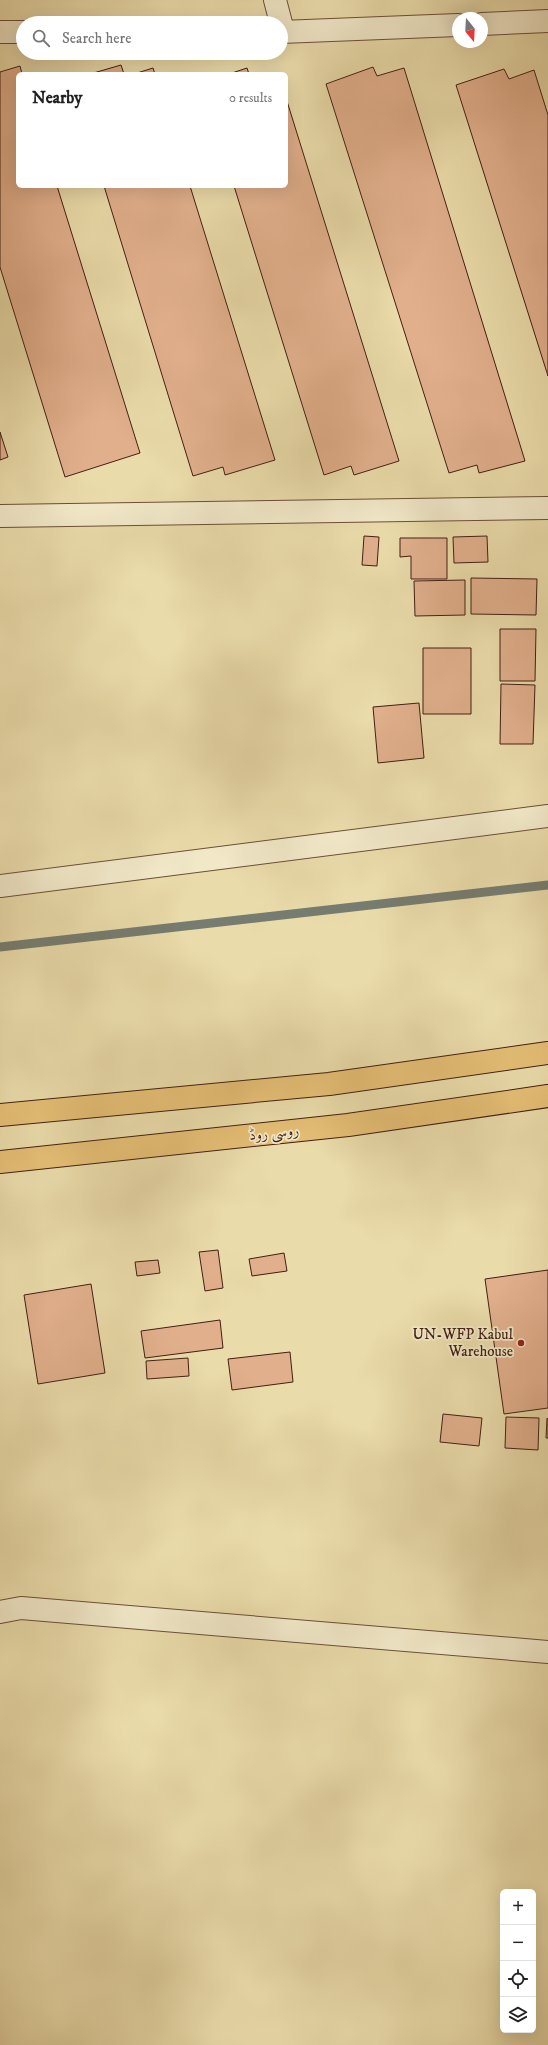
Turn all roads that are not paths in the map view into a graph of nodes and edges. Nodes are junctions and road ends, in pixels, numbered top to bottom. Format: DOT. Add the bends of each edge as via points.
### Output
graph roads {
  1 [pos="275,0"];
  2 [pos="279,16"];
  3 [pos="548,21"];
  4 [pos="488,24"];
  5 [pos="452,25"];
  6 [pos="288,28"];
  7 [pos="0,32"];
  8 [pos="16,32"];
  9 [pos="548,508"];
  10 [pos="0,516"];
  11 [pos="548,816"];
  12 [pos="0,886"];
  13 [pos="548,1053"];
  14 [pos="548,1096"];
  15 [pos="0,1115"];
  16 [pos="0,1162"];
  17 [pos="0,1612"];
  18 [pos="548,1652"];
  1 -- 2 [label="lane"];
  3 -- 4 [label="lane"];
  5 -- 6 [label="lane"];
  7 -- 8 [label="lane"];
  9 -- 10 [label="lane"];
  11 -- 12 [label="lane"];
  13 -- 15 [label="main road" via="329,1084"];
  14 -- 16 [label="main road, روسی روڈ" via="348,1125"];
  17 -- 18 [label="lane" via="21,1608"];
}
